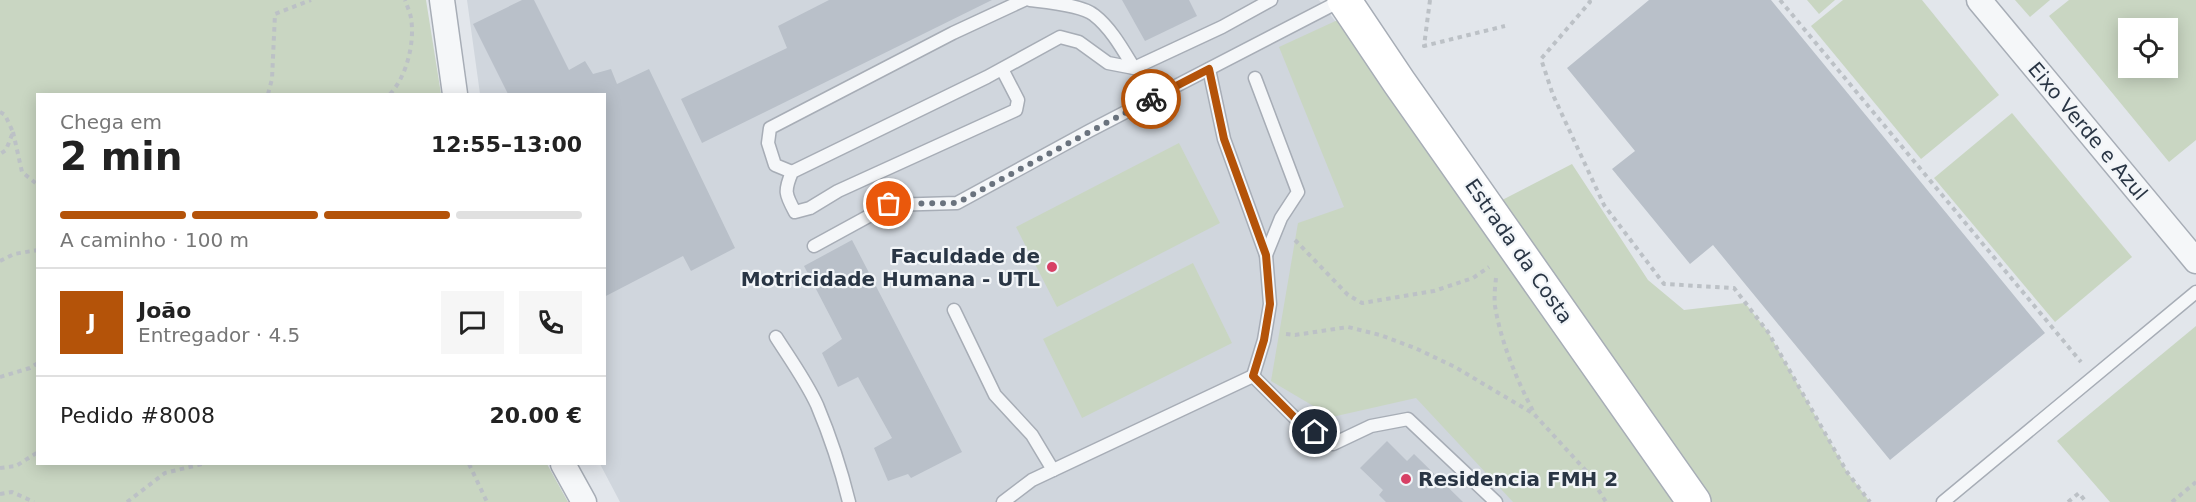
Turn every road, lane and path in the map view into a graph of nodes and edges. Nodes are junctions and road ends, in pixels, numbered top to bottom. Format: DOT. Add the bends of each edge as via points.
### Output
graph roads {
  1 [pos="311,0"];
  2 [pos="405,0"];
  3 [pos="442,0"];
  4 [pos="1024,0"];
  5 [pos="1030,0"];
  6 [pos="1271,0"];
  7 [pos="1343,0"];
  8 [pos="1430,0"];
  9 [pos="1590,0"];
  10 [pos="1780,0"];
  11 [pos="1980,0"];
  12 [pos="1505,26"];
  13 [pos="1134,68"];
  14 [pos="1002,69"];
  15 [pos="1209,69"];
  16 [pos="1255,78"];
  17 [pos="268,93"];
  18 [pos="391,93"];
  19 [pos="456,93"];
  20 [pos="0,112"];
  21 [pos="13,132"];
  22 [pos="0,154"];
  23 [pos="792,172"];
  24 [pos="36,183"];
  25 [pos="1278,226"];
  26 [pos="814,246"];
  27 [pos="36,250"];
  28 [pos="1266,255"];
  29 [pos="0,261"];
  30 [pos="2196,261"];
  31 [pos="1512,262"];
  32 [pos="2196,292"];
  33 [pos="954,310"];
  34 [pos="1265,330"];
  35 [pos="776,338"];
  36 [pos="36,364"];
  37 [pos="1253,376"];
  38 [pos="0,377"];
  39 [pos="2093,377"];
  40 [pos="1534,414"];
  41 [pos="36,453"];
  42 [pos="197,465"];
  43 [pos="469,465"];
  44 [pos="564,465"];
  45 [pos="0,468"];
  46 [pos="1053,470"];
  47 [pos="2196,482"];
  48 [pos="0,494"];
  49 [pos="34,502"];
  50 [pos="127,502"];
  51 [pos="487,502"];
  52 [pos="584,502"];
  53 [pos="849,502"];
  54 [pos="1003,502"];
  55 [pos="1496,502"];
  56 [pos="1606,502"];
  57 [pos="1694,502"];
  58 [pos="1870,502"];
  59 [pos="1943,502"];
  60 [pos="2068,502"];
  61 [pos="2086,502"];
  62 [pos="2172,502"];
  1 -- 17 [label="path" via="275,14"];
  2 -- 18 [label="path" via="411,17 411,50"];
  3 -- 19 [label="street"];
  4 -- 23 [label="lane" via="770,128 768,143 775,165"];
  5 -- 13 [label="lane" via="1093,13"];
  6 -- 13 [label="lane"];
  7 -- 15 [label="lane"];
  7 -- 31 [label="street, Estrada da Costa"];
  8 -- 12 [label="path" via="1424,46"];
  9 -- 58 [label="path" via="1541,59 1552,95 1604,205 1664,284 1734,288 1768,332 1847,472"];
  10 -- 39 [label="path"];
  11 -- 30 [label="street, Eixo Verde e Azul"];
  13 -- 14 [label="lane" via="1108,63 1079,42 1060,37"];
  14 -- 23 [label="lane"];
  14 -- 23 [label="lane" via="1018,100 1016,110 993,122 795,212 786,186"];
  15 -- 26 [label="lane" via="957,203 889,204"];
  15 -- 28 [label="lane" via="1224,139"];
  16 -- 25 [label="lane" via="1299,192"];
  20 -- 21 [label="path"];
  21 -- 22 [label="path" via="6,150"];
  21 -- 24 [label="path" via="22,172"];
  25 -- 28 [label="lane"];
  25 -- 31 [label="path" via="1301,244 1348,295 1362,303 1434,291"];
  27 -- 29 [label="path"];
  28 -- 34 [label="lane" via="1270,304"];
  31 -- 40 [label="path" via="1495,304 1520,387"];
  31 -- 57 [label="street, Estrada da Costa"];
  32 -- 39 [label="lane"];
  33 -- 46 [label="lane" via="995,395 1032,435"];
  34 -- 37 [label="lane"];
  34 -- 40 [label="path" via="1295,335 1348,327 1380,335 1455,367"];
  35 -- 53 [label="lane" via="801,374 816,405"];
  36 -- 38 [label="path"];
  37 -- 46 [label="lane"];
  37 -- 55 [label="lane" via="1297,420 1333,444 1371,426 1408,419"];
  39 -- 59 [label="lane"];
  40 -- 56 [label="path" via="1588,473"];
  41 -- 45 [label="path" via="16,466"];
  42 -- 50 [label="path" via="165,472"];
  43 -- 51 [label="path"];
  44 -- 52 [label="street"];
  46 -- 54 [label="lane"];
  47 -- 62 [label="path"];
  48 -- 49 [label="path" via="12,492"];
  60 -- 61 [label="path" via="2079,493"];
}
